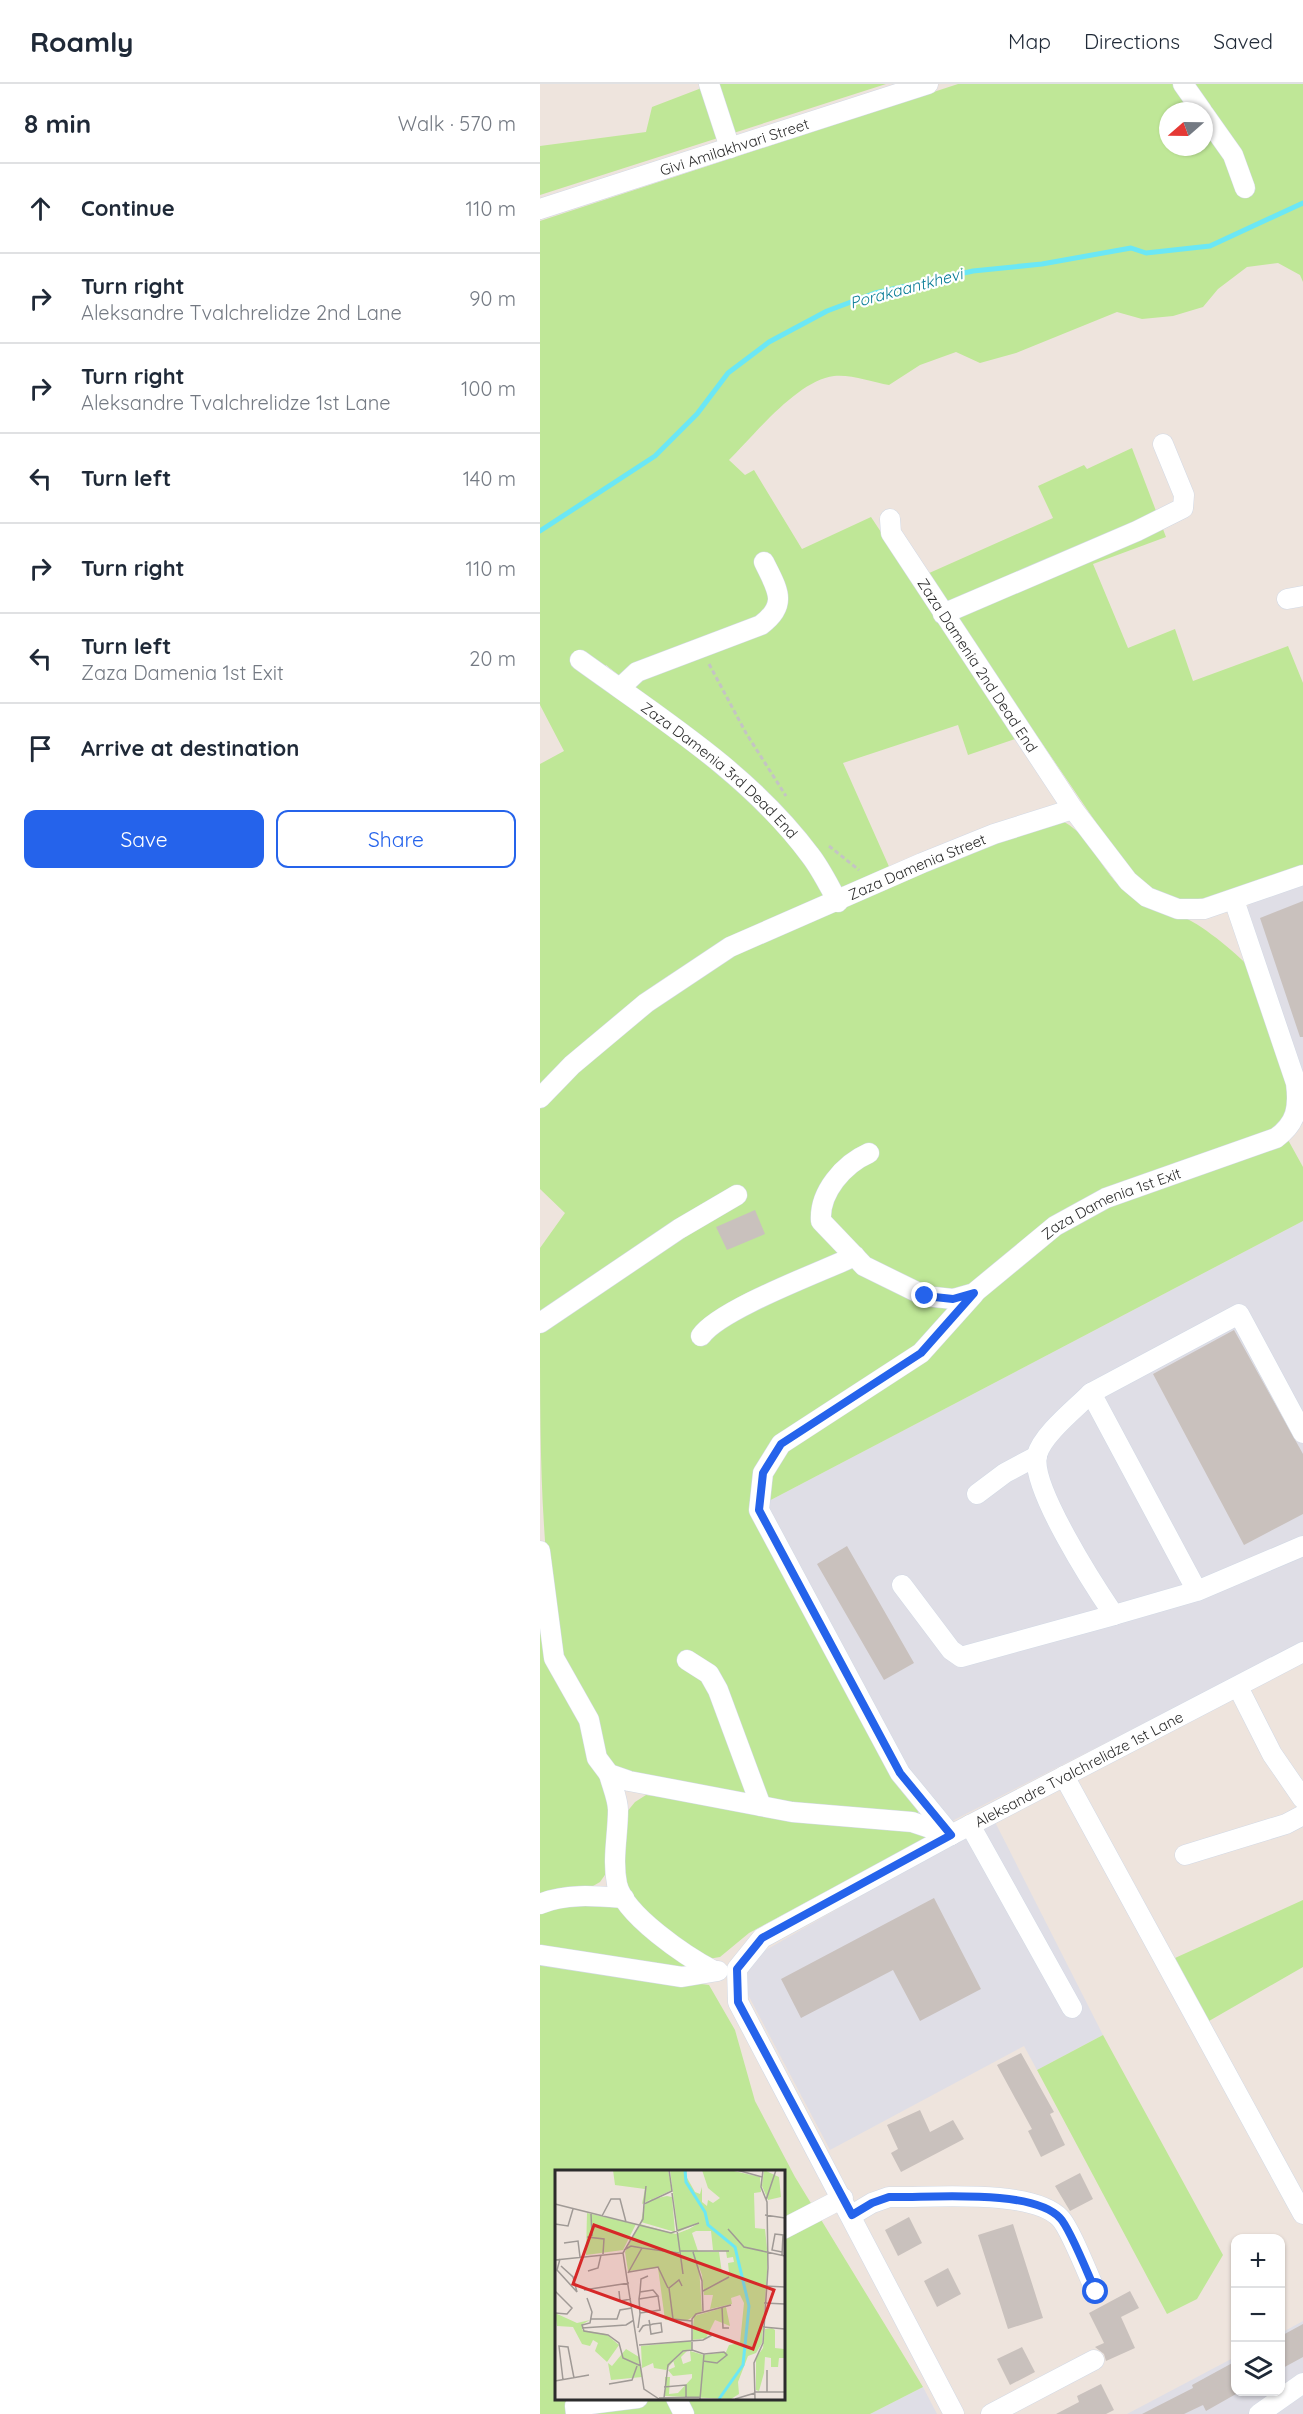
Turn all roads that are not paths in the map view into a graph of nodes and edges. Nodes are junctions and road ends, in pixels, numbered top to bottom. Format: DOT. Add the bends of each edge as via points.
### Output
graph roads {
  1 [pos="710,84"];
  2 [pos="928,84"];
  3 [pos="1183,84"];
  4 [pos="1196,102"];
  5 [pos="1213,126"];
  6 [pos="730,148"];
  7 [pos="1245,188"];
  8 [pos="540,209"];
  9 [pos="1163,444"];
  10 [pos="890,519"];
  11 [pos="764,562"];
  12 [pos="943,614"];
  13 [pos="580,660"];
  14 [pos="620,688"];
  15 [pos="1073,809"];
  16 [pos="1303,875"];
  17 [pos="1234,900"];
  18 [pos="838,902"];
  19 [pos="540,1098"];
  20 [pos="869,1153"];
  21 [pos="737,1195"];
  22 [pos="855,1256"];
  23 [pos="974,1293"];
  24 [pos="540,1323"];
  25 [pos="701,1336"];
  26 [pos="1090,1392"];
  27 [pos="1303,1433"];
  28 [pos="1037,1456"];
  29 [pos="977,1494"];
  30 [pos="1303,1546"];
  31 [pos="540,1551"];
  32 [pos="902,1585"];
  33 [pos="1197,1591"];
  34 [pos="1114,1615"];
  35 [pos="1303,1652"];
  36 [pos="687,1660"];
  37 [pos="1238,1687"];
  38 [pos="609,1774"];
  39 [pos="1064,1776"];
  40 [pos="1303,1799"];
  41 [pos="760,1806"];
  42 [pos="1303,1815"];
  43 [pos="970,1825"];
  44 [pos="951,1835"];
  45 [pos="1185,1855"];
  46 [pos="624,1898"];
  47 [pos="540,1904"];
  48 [pos="540,1955"];
  49 [pos="737,1969"];
  50 [pos="714,1971"];
  51 [pos="1072,2008"];
  52 [pos="847,2206"];
  53 [pos="1303,2214"];
  54 [pos="784,2229"];
  55 [pos="1096,2292"];
  56 [pos="1094,2360"];
  57 [pos="1303,2383"];
  58 [pos="624,2399"];
  59 [pos="676,2399"];
  60 [pos="575,2406"];
  61 [pos="684,2414"];
  62 [pos="954,2414"];
  63 [pos="990,2414"];
  64 [pos="1259,2414"];
  1 -- 6 [label="street"];
  2 -- 6 [label="street, Givi Amilakhvari Street"];
  3 -- 4 [label="street"];
  5 -- 7 [label="street" via="1233,155"];
  6 -- 8 [label="street, Givi Amilakhvari Street"];
  9 -- 12 [label="street" via="1184,495 1182,508"];
  10 -- 12 [label="street, Zaza Damenia 2nd Dead End" via="891,533"];
  11 -- 14 [label="street" via="777,590 779,604 772,617 761,625 637,672"];
  12 -- 15 [label="street, Zaza Damenia 2nd Dead End"];
  13 -- 14 [label="street, Zaza Damenia 3rd Dead End"];
  14 -- 18 [label="street, Zaza Damenia 3rd Dead End" via="710,755 766,805 810,855"];
  15 -- 17 [label="street" via="1128,881 1147,897 1178,909 1204,909"];
  15 -- 18 [label="street, Zaza Damenia Street" via="994,834"];
  16 -- 17 [label="street"];
  17 -- 23 [label="street, Zaza Damenia 1st Exit" via="1296,1083 1299,1104 1294,1119 1276,1138 1084,1208 1055,1226"];
  18 -- 19 [label="street, Zaza Damenia Street" via="730,947 646,1003 572,1065"];
  20 -- 22 [label="street, Zaza Damenia 1st Exit" via="852,1160 827,1192 820,1209 821,1221"];
  21 -- 24 [label="street" via="679,1229"];
  22 -- 23 [label="street, Zaza Damenia 1st Exit" via="864,1266 925,1296 953,1299"];
  22 -- 25 [label="street" via="728,1314"];
  23 -- 44 [label="street" via="921,1353 781,1444 763,1473 759,1510 900,1773"];
  26 -- 27 [label="street" via="1239,1314"];
  26 -- 28 [label="street" via="1046,1439"];
  26 -- 33 [label="street"];
  28 -- 29 [label="street"];
  28 -- 34 [label="street" via="1044,1491 1074,1551"];
  30 -- 33 [label="street"];
  31 -- 38 [label="street" via="554,1658 590,1720 597,1758"];
  32 -- 34 [label="street" via="951,1650 961,1657"];
  33 -- 34 [label="street"];
  35 -- 37 [label="street, Aleksandre Tvalchrelidze 1st Lane"];
  36 -- 41 [label="street" via="709,1674 718,1690"];
  37 -- 39 [label="street, Aleksandre Tvalchrelidze 1st Lane"];
  37 -- 40 [label="street" via="1272,1754"];
  38 -- 41 [label="street"];
  38 -- 46 [label="street" via="618,1808 615,1860 618,1886"];
  39 -- 43 [label="street, Aleksandre Tvalchrelidze 1st Lane"];
  39 -- 53 [label="street"];
  41 -- 44 [label="street" via="912,1822"];
  42 -- 45 [label="street" via="1286,1824"];
  43 -- 44 [label="street, Aleksandre Tvalchrelidze 1st Lane"];
  43 -- 51 [label="street"];
  44 -- 49 [label="street, Aleksandre Tvalchrelidze 1st Lane" via="762,1938"];
  46 -- 47 [label="street" via="589,1896"];
  46 -- 50 [label="street" via="628,1906 691,1959"];
  48 -- 50 [label="street" via="682,1977"];
  49 -- 50 [label="street"];
  49 -- 52 [label="street" via="738,2002"];
  52 -- 54 [label="street"];
  52 -- 55 [label="street" via="889,2197 1018,2198 1047,2208 1061,2218"];
  52 -- 62 [label="street"];
  56 -- 63 [label="street"];
  57 -- 64 [label="street"];
  58 -- 60 [label="street"];
  59 -- 61 [label="street"];
}
